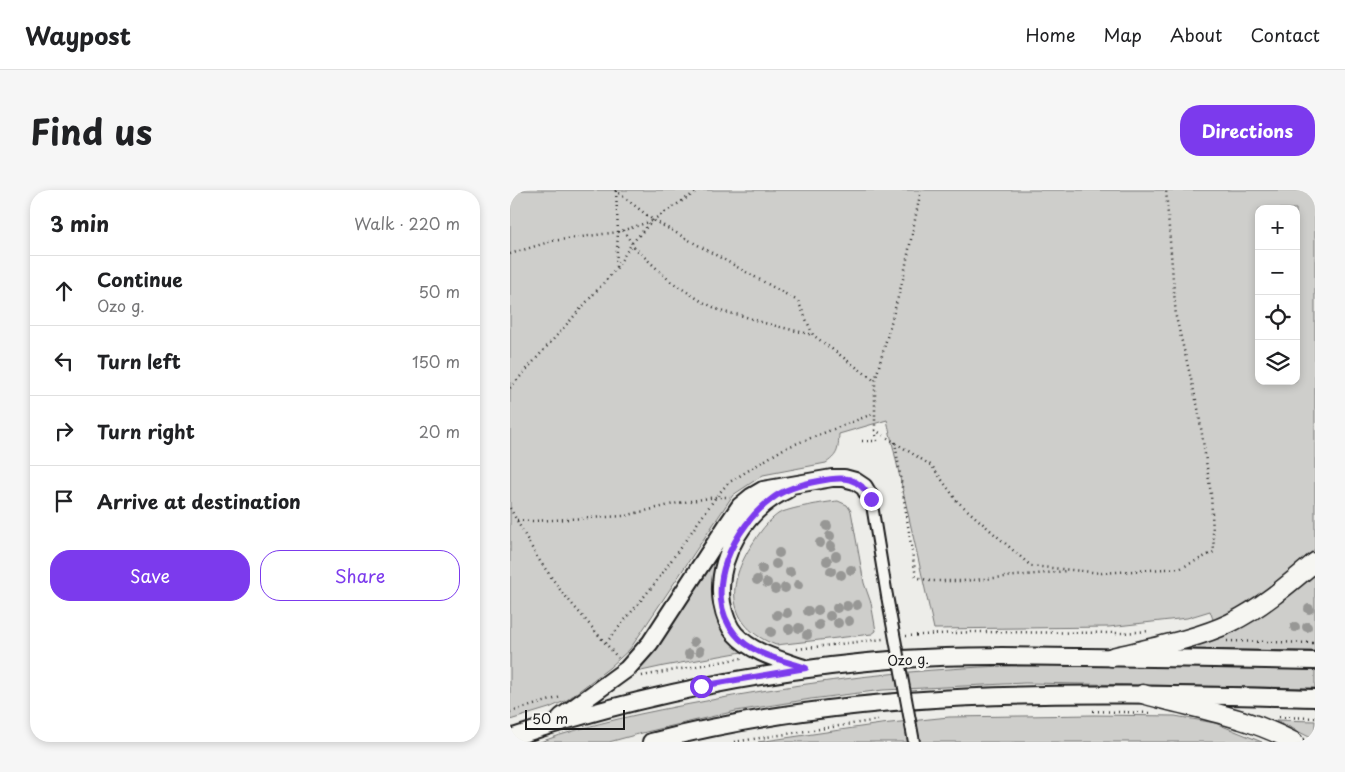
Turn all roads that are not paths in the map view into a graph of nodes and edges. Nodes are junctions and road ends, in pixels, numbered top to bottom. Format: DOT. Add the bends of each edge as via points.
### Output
graph roads {
  1 [pos="799,485"];
  2 [pos="871,499"];
  3 [pos="1315,562"];
  4 [pos="1112,658"];
  5 [pos="1315,661"];
  6 [pos="806,668"];
  7 [pos="1143,694"];
  8 [pos="1315,698"];
  9 [pos="552,724"];
  10 [pos="510,738"];
  11 [pos="651,742"];
  12 [pos="914,742"];
  13 [pos="1294,742"];
  1 -- 2 [label="main road" via="844,478 855,480"];
  1 -- 6 [label="main road" via="774,496 758,510 740,534 722,569 721,597 727,622 748,645"];
  1 -- 9 [label="main road" via="763,490 740,506 650,643 626,669"];
  2 -- 12 [label="street, bridge"];
  3 -- 4 [label="highway" via="1231,622 1211,631"];
  4 -- 5 [label="main road, Ozo g."];
  4 -- 6 [label="main road, Ozo g." via="912,659"];
  6 -- 9 [label="main road, Ozo g." via="701,686"];
  7 -- 8 [label="main road"];
  7 -- 11 [label="main road" via="995,696 891,702 800,712"];
  7 -- 13 [label="highway" via="1261,726"];
  9 -- 10 [label="main road, Ozo g."];
}
